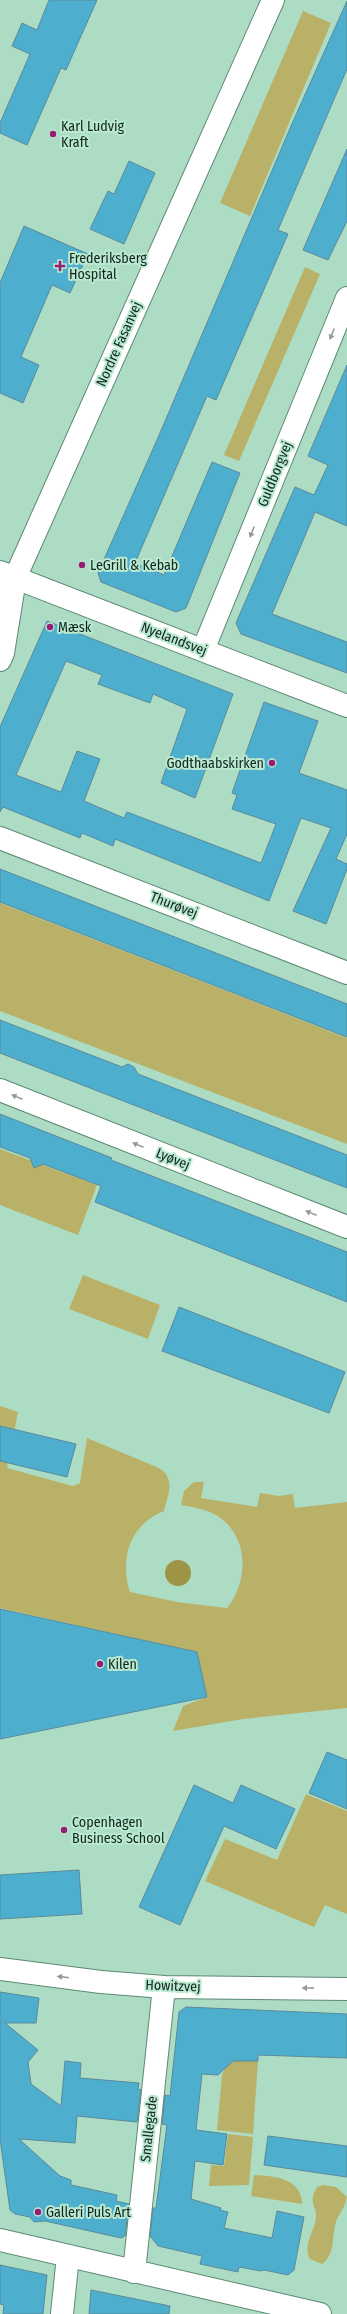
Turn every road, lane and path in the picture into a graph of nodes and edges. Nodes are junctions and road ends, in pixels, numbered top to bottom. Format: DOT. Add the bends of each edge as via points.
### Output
graph roads {
  1 [pos="273,0"];
  2 [pos="347,298"];
  3 [pos="7,575"];
  4 [pos="0,603"];
  5 [pos="203,650"];
  6 [pos="0,660"];
  7 [pos="347,706"];
  8 [pos="0,838"];
  9 [pos="347,973"];
  10 [pos="0,1090"];
  11 [pos="347,1227"];
  12 [pos="0,1970"];
  13 [pos="164,1987"];
  14 [pos="347,1989"];
  15 [pos="0,2240"];
  16 [pos="68,2256"];
  17 [pos="134,2272"];
  18 [pos="62,2314"];
  19 [pos="318,2314"];
  1 -- 3 [label="street, Nordre Fasanvej"];
  2 -- 5 [label="street, Guldborgvej, one-way"];
  3 -- 4 [label="street, Nordre Fasanvej"];
  3 -- 5 [label="street, Nyelandsvej"];
  3 -- 6 [label="street, Nordre Fasanvej" via="3,652"];
  5 -- 7 [label="street, Nyelandsvej"];
  8 -- 9 [label="street, Thurøvej"];
  11 -- 10 [label="street, Lyøvej, one-way"];
  13 -- 12 [label="street, Howitzvej, one-way"];
  14 -- 13 [label="street, Howitzvej, one-way"];
  13 -- 17 [label="street, Smallegade"];
  15 -- 16 [label="street"];
  16 -- 17 [label="street"];
  16 -- 18 [label="street"];
  17 -- 19 [label="street"];
}
